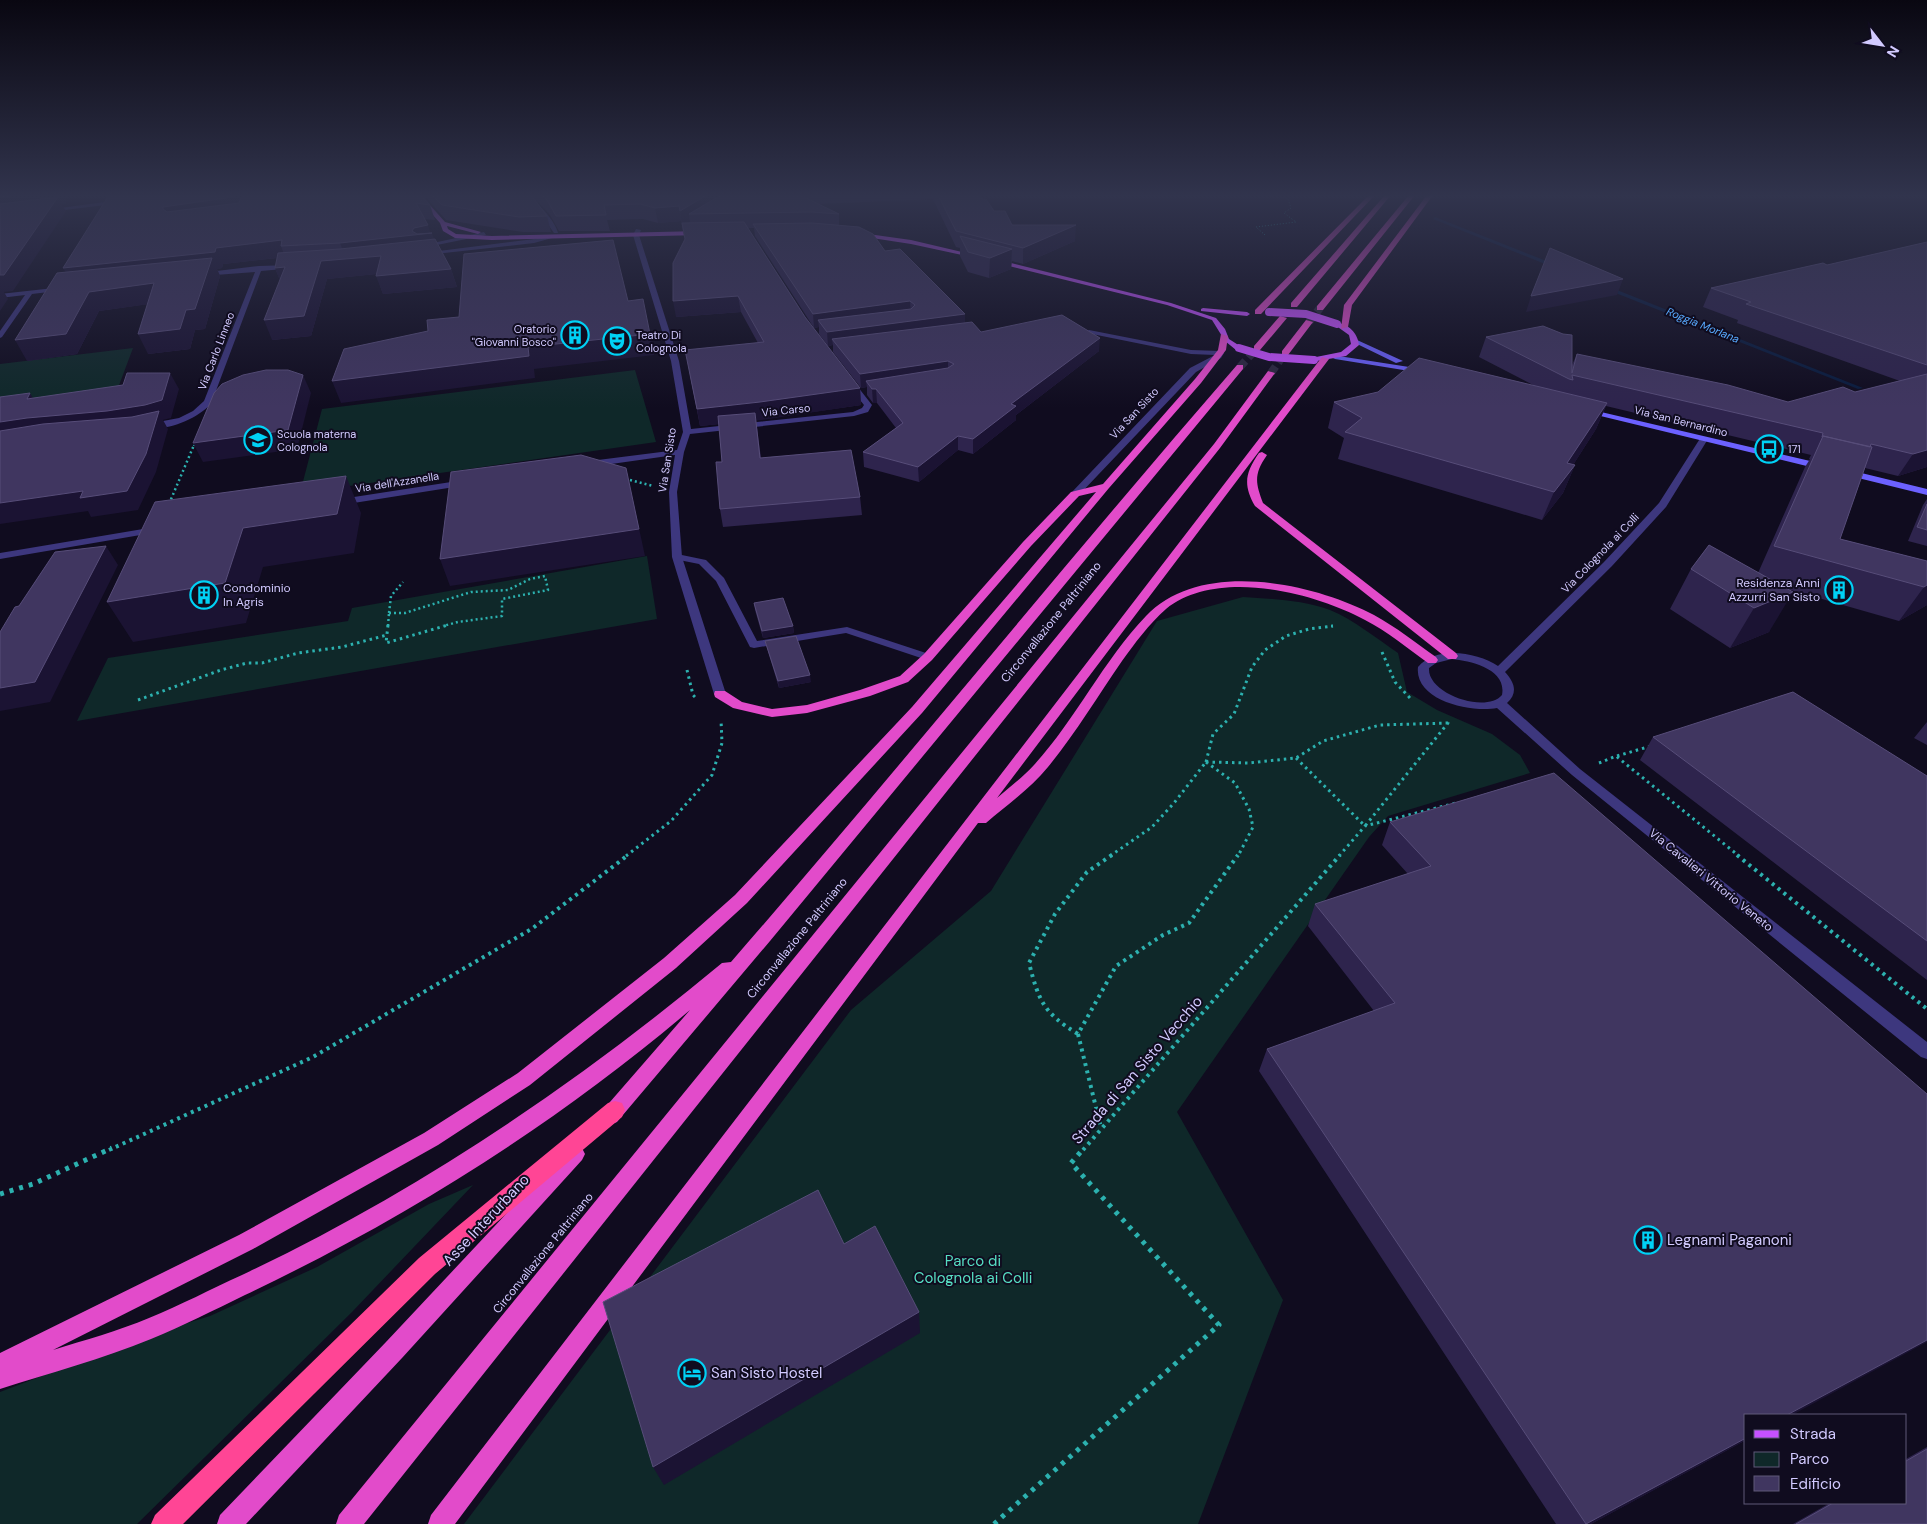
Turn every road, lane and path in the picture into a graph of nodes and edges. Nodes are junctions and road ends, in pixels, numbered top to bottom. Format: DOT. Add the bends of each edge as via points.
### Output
graph roads {
  1 [pos="265,266"];
  2 [pos="299,266"];
  3 [pos="647,266"];
  4 [pos="1016,266"];
  5 [pos="1303,266"];
  6 [pos="1327,266"];
  7 [pos="1354,266"];
  8 [pos="1377,266"];
  9 [pos="259,268"];
  10 [pos="192,276"];
  11 [pos="68,289"];
  12 [pos="30,293"];
  13 [pos="0,296"];
  14 [pos="1169,304"];
  15 [pos="1294,305"];
  16 [pos="1320,308"];
  17 [pos="1258,312"];
  18 [pos="1247,314"];
  19 [pos="1283,318"];
  20 [pos="1309,322"];
  21 [pos="1341,325"];
  22 [pos="1089,332"];
  23 [pos="1223,332"];
  24 [pos="0,336"];
  25 [pos="1356,341"];
  26 [pos="1257,348"];
  27 [pos="1285,353"];
  28 [pos="1219,355"];
  29 [pos="1336,357"];
  30 [pos="1325,359"];
  31 [pos="1240,367"];
  32 [pos="1271,373"];
  33 [pos="847,378"];
  34 [pos="867,391"];
  35 [pos="858,393"];
  36 [pos="1575,406"];
  37 [pos="190,416"];
  38 [pos="1276,423"];
  39 [pos="143,428"];
  40 [pos="687,432"];
  41 [pos="1704,439"];
  42 [pos="680,452"];
  43 [pos="579,465"];
  44 [pos="471,482"];
  45 [pos="1106,486"];
  46 [pos="1927,492"];
  47 [pos="1075,494"];
  48 [pos="334,503"];
  49 [pos="162,529"];
  50 [pos="1028,544"];
  51 [pos="0,556"];
  52 [pos="677,557"];
  53 [pos="403,582"];
  54 [pos="1026,582"];
  55 [pos="389,613"];
  56 [pos="1342,624"];
  57 [pos="387,636"];
  58 [pos="1380,650"];
  59 [pos="1452,656"];
  60 [pos="928,657"];
  61 [pos="1432,660"];
  62 [pos="1499,672"];
  63 [pos="720,694"];
  64 [pos="138,700"];
  65 [pos="1417,703"];
  66 [pos="1499,703"];
  67 [pos="1440,718"];
  68 [pos="1448,723"];
  69 [pos="722,743"];
  70 [pos="1653,745"];
  71 [pos="1616,756"];
  72 [pos="1296,758"];
  73 [pos="1206,762"];
  74 [pos="1576,772"];
  75 [pos="1461,801"];
  76 [pos="1365,826"];
  77 [pos="958,839"];
  78 [pos="764,936"];
  79 [pos="1927,1009"];
  80 [pos="1078,1034"];
  81 [pos="1927,1052"];
  82 [pos="615,1110"];
  83 [pos="1101,1128"];
  84 [pos="0,1194"];
  85 [pos="0,1365"];
  86 [pos="0,1378"];
  87 [pos="164,1524"];
  88 [pos="229,1524"];
  89 [pos="348,1524"];
  90 [pos="440,1524"];
  91 [pos="994,1524"];
  1 -- 9 [label="street"];
  2 -- 9 [label="street"];
  3 -- 40 [label="street, Via San Sisto" via="675,361"];
  4 -- 14 [label="main road"];
  5 -- 17 [label="highway"];
  6 -- 15 [label="highway"];
  7 -- 16 [label="highway"];
  8 -- 21 [label="highway" via="1348,305"];
  9 -- 10 [label="street"];
  9 -- 37 [label="street, Via Carlo Linneo" via="208,402"];
  11 -- 12 [label="street"];
  12 -- 13 [label="street"];
  12 -- 24 [label="street"];
  14 -- 18 [label="main road"];
  14 -- 23 [label="main road" via="1214,319"];
  17 -- 18 [label="main road"];
  17 -- 21 [label="main road, bridge" via="1306,314"];
  18 -- 23 [label="main road" via="1228,322"];
  19 -- 26 [label="highway"];
  20 -- 27 [label="highway"];
  21 -- 25 [label="main road"];
  22 -- 28 [label="street"];
  23 -- 28 [label="highway"];
  23 -- 30 [label="main road, bridge" via="1240,348 1269,357"];
  25 -- 29 [label="main road" via="1348,351"];
  25 -- 29 [label="main road" via="1387,357 1429,372"];
  28 -- 45 [label="highway"];
  28 -- 47 [label="street, Via San Sisto" via="1192,370"];
  29 -- 30 [label="main road"];
  30 -- 38 [label="highway"];
  31 -- 78 [label="highway, Circonvallazione Paltriniano"];
  32 -- 89 [label="highway, Circonvallazione Paltriniano" via="1217,446"];
  33 -- 35 [label="street, Via Carso"];
  34 -- 35 [label="street"];
  35 -- 40 [label="street, Via Carso" via="868,405 865,410 854,414"];
  36 -- 41 [label="main road, Via San Bernardino"];
  37 -- 39 [label="street, Via Carlo Linneo"];
  37 -- 49 [label="path" via="198,418 204,425"];
  38 -- 59 [label="highway" via="1270,444 1253,467 1250,479 1260,504"];
  38 -- 77 [label="highway"];
  40 -- 42 [label="street, Via San Sisto"];
  41 -- 46 [label="main road, Via San Bernardino"];
  41 -- 62 [label="street, Via Colognola ai Colli" via="1662,505 1614,558"];
  42 -- 43 [label="street"];
  42 -- 52 [label="street, Via San Sisto" via="673,492"];
  44 -- 48 [label="street, Via dell'Azzanella"];
  45 -- 47 [label="highway"];
  45 -- 54 [label="highway"];
  47 -- 50 [label="highway"];
  49 -- 51 [label="street"];
  50 -- 54 [label="highway"];
  50 -- 60 [label="highway"];
  52 -- 60 [label="street" via="702,562 720,580 754,644 847,630"];
  52 -- 63 [label="street, Via San Sisto"];
  53 -- 55 [label="path" via="390,596"];
  54 -- 85 [label="highway" via="917,710 741,899 662,969 524,1079 431,1140 246,1242"];
  55 -- 57 [label="path"];
  55 -- 57 [label="path" via="405,613 471,592 508,590 530,579 545,576 548,590 502,599 502,616 458,622 386,643"];
  56 -- 73 [label="path" via="1286,636 1266,650 1252,667 1234,714 1213,734"];
  57 -- 64 [label="path" via="230,667"];
  58 -- 65 [label="path" via="1390,677 1402,693"];
  59 -- 61 [label="street"];
  59 -- 62 [label="street" via="1478,660"];
  60 -- 63 [label="highway" via="904,679 807,709 772,713 738,705"];
  61 -- 66 [label="street" via="1422,672 1432,690 1472,706"];
  61 -- 77 [label="highway" via="1364,614 1311,596 1251,584 1195,590 1169,601 1144,625 1042,765"];
  62 -- 66 [label="street" via="1510,686 1506,699"];
  66 -- 74 [label="street, Via Cavalieri Vittorio Veneto"];
  67 -- 68 [label="path"];
  68 -- 72 [label="path" via="1380,725 1323,741"];
  68 -- 76 [label="path, Strada di San Sisto Vecchio"];
  69 -- 84 [label="path" via="712,775 671,821 533,928 314,1057 33,1184"];
  70 -- 71 [label="path"];
  71 -- 74 [label="path"];
  71 -- 79 [label="path"];
  72 -- 73 [label="path" via="1248,763"];
  72 -- 76 [label="path"];
  73 -- 80 [label="path" via="1235,783 1250,809 1253,828 1244,847 1189,923 1163,935 1116,966"];
  73 -- 80 [label="path" via="1152,827 1087,872 1055,914 1029,963 1038,1000 1056,1021"];
  74 -- 81 [label="street, Via Cavalieri Vittorio Veneto"];
  75 -- 76 [label="path"];
  76 -- 83 [label="path, Strada di San Sisto Vecchio"];
  77 -- 90 [label="highway"];
  78 -- 82 [label="highway, Asse Interurbano"];
  78 -- 86 [label="highway" via="693,998 580,1087 499,1143 406,1200 266,1276 157,1325"];
  80 -- 83 [label="path"];
  82 -- 87 [label="highway" via="427,1266"];
  82 -- 88 [label="highway, Asse Interurbano"];
  83 -- 91 [label="path, Strada di San Sisto Vecchio" via="1071,1163 1219,1325"];
}
